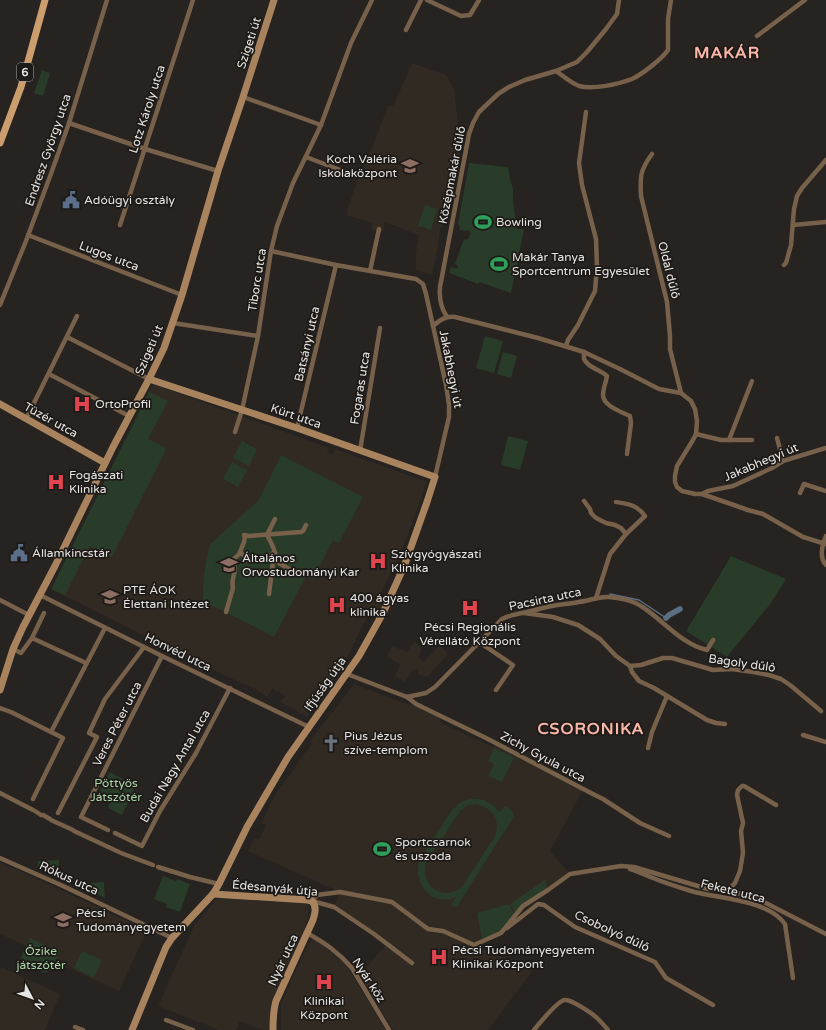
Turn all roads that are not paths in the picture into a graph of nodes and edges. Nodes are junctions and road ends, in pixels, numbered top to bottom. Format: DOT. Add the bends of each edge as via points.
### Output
graph roads {
  1 [pos="45,0"];
  2 [pos="107,0"];
  3 [pos="193,0"];
  4 [pos="274,0"];
  5 [pos="372,0"];
  6 [pos="421,0"];
  7 [pos="427,0"];
  8 [pos="480,0"];
  9 [pos="619,0"];
  10 [pos="671,0"];
  11 [pos="805,0"];
  12 [pos="406,30"];
  13 [pos="756,36"];
  14 [pos="556,71"];
  15 [pos="243,97"];
  16 [pos="586,112"];
  17 [pos="69,123"];
  18 [pos="321,125"];
  19 [pos="0,143"];
  20 [pos="145,149"];
  21 [pos="652,154"];
  22 [pos="306,157"];
  23 [pos="826,160"];
  24 [pos="218,171"];
  25 [pos="356,176"];
  26 [pos="826,222"];
  27 [pos="120,225"];
  28 [pos="792,225"];
  29 [pos="379,229"];
  30 [pos="28,235"];
  31 [pos="271,251"];
  32 [pos="336,265"];
  33 [pos="784,265"];
  34 [pos="370,271"];
  35 [pos="182,295"];
  36 [pos="0,305"];
  37 [pos="77,316"];
  38 [pos="447,317"];
  39 [pos="173,323"];
  40 [pos="433,326"];
  41 [pos="380,328"];
  42 [pos="258,336"];
  43 [pos="67,337"];
  44 [pos="566,346"];
  45 [pos="584,352"];
  46 [pos="49,374"];
  47 [pos="149,378"];
  48 [pos="752,381"];
  49 [pos="681,393"];
  50 [pos="0,404"];
  51 [pos="242,410"];
  52 [pos="129,416"];
  53 [pos="26,419"];
  54 [pos="297,428"];
  55 [pos="235,432"];
  56 [pos="696,434"];
  57 [pos="777,438"];
  58 [pos="729,440"];
  59 [pos="752,440"];
  60 [pos="826,448"];
  61 [pos="360,451"];
  62 [pos="627,454"];
  63 [pos="91,456"];
  64 [pos="783,461"];
  65 [pos="105,463"];
  66 [pos="100,473"];
  67 [pos="435,477"];
  68 [pos="826,491"];
  69 [pos="702,494"];
  70 [pos="800,494"];
  71 [pos="584,501"];
  72 [pos="616,502"];
  73 [pos="276,519"];
  74 [pos="306,525"];
  75 [pos="626,534"];
  76 [pos="267,535"];
  77 [pos="275,535"];
  78 [pos="826,536"];
  79 [pos="271,543"];
  80 [pos="824,544"];
  81 [pos="274,552"];
  82 [pos="241,553"];
  83 [pos="270,558"];
  84 [pos="275,561"];
  85 [pos="826,565"];
  86 [pos="297,574"];
  87 [pos="269,594"];
  88 [pos="40,595"];
  89 [pos="596,598"];
  90 [pos="0,600"];
  91 [pos="226,612"];
  92 [pos="44,613"];
  93 [pos="523,613"];
  94 [pos="29,615"];
  95 [pos="105,628"];
  96 [pos="32,638"];
  97 [pos="713,640"];
  98 [pos="478,642"];
  99 [pos="144,647"];
  100 [pos="13,649"];
  101 [pos="162,656"];
  102 [pos="86,663"];
  103 [pos="630,666"];
  104 [pos="347,674"];
  105 [pos="230,688"];
  106 [pos="0,690"];
  107 [pos="496,690"];
  108 [pos="417,695"];
  109 [pos="667,696"];
  110 [pos="407,697"];
  111 [pos="416,704"];
  112 [pos="0,708"];
  113 [pos="821,711"];
  114 [pos="725,724"];
  115 [pos="309,727"];
  116 [pos="50,732"];
  117 [pos="802,735"];
  118 [pos="826,742"];
  119 [pos="648,748"];
  120 [pos="0,793"];
  121 [pos="33,799"];
  122 [pos="776,805"];
  123 [pos="58,812"];
  124 [pos="108,830"];
  125 [pos="115,833"];
  126 [pos="669,836"];
  127 [pos="0,858"];
  128 [pos="153,865"];
  129 [pos="621,866"];
  130 [pos="158,867"];
  131 [pos="219,884"];
  132 [pos="728,890"];
  133 [pos="213,894"];
  134 [pos="312,901"];
  135 [pos="307,933"];
  136 [pos="500,933"];
  137 [pos="826,934"];
  138 [pos="172,938"];
  139 [pos="412,963"];
  140 [pos="793,978"];
  141 [pos="713,1005"];
  142 [pos="166,1020"];
  143 [pos="75,1027"];
  144 [pos="83,1030"];
  145 [pos="132,1030"];
  146 [pos="193,1030"];
  147 [pos="274,1030"];
  148 [pos="389,1030"];
  149 [pos="534,1030"];
  150 [pos="608,1030"];
  1 -- 19 [label="main road, 6" via="21,87"];
  2 -- 17 [label="street, Endresz György utca"];
  3 -- 20 [label="street, Lotz Károly utca"];
  4 -- 15 [label="street, Szigeti út"];
  5 -- 18 [label="street, Tiborc utca" via="351,43"];
  6 -- 12 [label="street"];
  7 -- 8 [label="street" via="461,16 470,15"];
  9 -- 14 [label="street, Középmakár dűlő" via="617,14 587,52 577,62"];
  10 -- 14 [label="street" via="668,50 641,74 614,84 584,87"];
  11 -- 13 [label="street"];
  14 -- 38 [label="street, Középmakár dűlő" via="509,87 479,112 472,123 440,287 440,302"];
  15 -- 18 [label="street"];
  15 -- 24 [label="street, Szigeti út"];
  16 -- 44 [label="street" via="579,163 596,239 598,267 595,291"];
  17 -- 20 [label="street"];
  17 -- 30 [label="street, Endresz György utca"];
  18 -- 22 [label="street, Tiborc utca"];
  20 -- 24 [label="street"];
  20 -- 27 [label="street, Lotz Károly utca"];
  21 -- 49 [label="street, Oldal dűlő" via="642,170 641,196 667,302 670,349"];
  22 -- 25 [label="street"];
  22 -- 31 [label="street, Tiborc utca" via="293,183"];
  23 -- 28 [label="street" via="797,196"];
  24 -- 35 [label="street, Szigeti út"];
  26 -- 28 [label="street"];
  28 -- 33 [label="street" via="791,245"];
  29 -- 34 [label="street"];
  30 -- 35 [label="street, Lugos utca"];
  30 -- 36 [label="street, Endresz György utca"];
  31 -- 32 [label="street"];
  31 -- 42 [label="street, Tiborc utca"];
  32 -- 34 [label="street"];
  32 -- 54 [label="street, Batsányi utca"];
  34 -- 40 [label="street" via="416,279 423,284"];
  35 -- 39 [label="street, Szigeti út"];
  37 -- 43 [label="street"];
  38 -- 40 [label="street, Jakabhegyi út" via="440,319"];
  38 -- 44 [label="street, Jakabhegyi út"];
  39 -- 42 [label="street"];
  39 -- 47 [label="street, Szigeti út"];
  40 -- 67 [label="street, Jakabhegyi út" via="450,411"];
  41 -- 61 [label="street, Fogaras utca"];
  42 -- 51 [label="street, Tiborc utca"];
  43 -- 46 [label="street"];
  43 -- 47 [label="street"];
  44 -- 45 [label="street, Jakabhegyi út"];
  45 -- 49 [label="street, Jakabhegyi út" via="659,389"];
  45 -- 62 [label="street" via="587,363 607,376 604,401 630,416"];
  46 -- 52 [label="street"];
  46 -- 53 [label="street"];
  47 -- 51 [label="street, Kürt utca"];
  47 -- 52 [label="street, Szigeti út"];
  48 -- 58 [label="street"];
  49 -- 56 [label="street, Jakabhegyi út" via="695,408"];
  50 -- 53 [label="street, Tüzér utca"];
  51 -- 54 [label="street, Kürt utca"];
  51 -- 55 [label="street, Tiborc utca"];
  52 -- 65 [label="street, Szigeti út"];
  53 -- 63 [label="street, Tüzér utca"];
  54 -- 61 [label="street, Kürt utca"];
  56 -- 58 [label="street"];
  56 -- 69 [label="street, Jakabhegyi út" via="677,466 675,482 682,491"];
  57 -- 64 [label="street"];
  58 -- 59 [label="street"];
  60 -- 64 [label="street, Jakabhegyi út"];
  61 -- 67 [label="street, Kürt utca"];
  63 -- 65 [label="street, Tüzér utca"];
  63 -- 66 [label="street"];
  64 -- 69 [label="street, Jakabhegyi út" via="739,484"];
  65 -- 66 [label="street, Szigeti út"];
  66 -- 88 [label="street, Szigeti út"];
  67 -- 104 [label="street, Ifjúság útja" via="407,557 383,613"];
  68 -- 70 [label="street" via="804,484"];
  69 -- 80 [label="street" via="763,514 803,537"];
  71 -- 75 [label="street" via="596,518 621,528"];
  72 -- 75 [label="street" via="641,510 646,516"];
  73 -- 76 [label="street"];
  74 -- 77 [label="street" via="302,532"];
  75 -- 89 [label="street" via="610,554"];
  76 -- 77 [label="street"];
  76 -- 79 [label="street"];
  76 -- 82 [label="street" via="245,535"];
  77 -- 79 [label="street"];
  78 -- 80 [label="street"];
  79 -- 81 [label="street"];
  80 -- 85 [label="street" via="823,562"];
  81 -- 83 [label="street"];
  81 -- 84 [label="street"];
  82 -- 83 [label="street" via="262,561"];
  82 -- 91 [label="street" via="231,561 235,565 235,572"];
  83 -- 84 [label="street"];
  84 -- 86 [label="street"];
  84 -- 87 [label="street"];
  88 -- 94 [label="street, Szigeti út"];
  88 -- 95 [label="street, Honvéd utca"];
  89 -- 93 [label="street, Pacsirta utca"];
  89 -- 97 [label="street, Pacsirta utca" via="609,597 639,604 699,648 707,650"];
  90 -- 94 [label="street"];
  92 -- 96 [label="street"];
  93 -- 98 [label="street, Pacsirta utca" via="502,619"];
  93 -- 103 [label="street" via="553,617 578,625 600,639"];
  94 -- 100 [label="street, Szigeti út"];
  95 -- 99 [label="street, Honvéd utca"];
  95 -- 102 [label="street"];
  96 -- 100 [label="street" via="21,653"];
  96 -- 102 [label="street"];
  98 -- 107 [label="street" via="513,665"];
  98 -- 108 [label="street, Pacsirta utca" via="435,687"];
  99 -- 101 [label="street, Honvéd utca"];
  99 -- 123 [label="street" via="105,698 89,733 97,737"];
  100 -- 106 [label="street, Szigeti út"];
  101 -- 105 [label="street, Honvéd utca"];
  101 -- 124 [label="street, Veres Péter utca" via="81,817"];
  102 -- 116 [label="street"];
  103 -- 109 [label="street" via="639,681"];
  103 -- 113 [label="street, Bagoly dűlő" via="672,658 713,670 732,669 768,675 790,685"];
  104 -- 110 [label="street"];
  104 -- 115 [label="street, Ifjúság útja"];
  105 -- 115 [label="street, Honvéd utca"];
  105 -- 125 [label="street, Budai Nagy Antal utca" via="142,846"];
  108 -- 110 [label="street, Pacsirta utca"];
  108 -- 111 [label="street"];
  109 -- 114 [label="street" via="707,720"];
  109 -- 119 [label="street"];
  110 -- 111 [label="street, Zichy Gyula utca"];
  111 -- 126 [label="street, Zichy Gyula utca" via="603,799 640,823"];
  112 -- 116 [label="street"];
  115 -- 131 [label="street, Ifjúság útja" via="288,756"];
  116 -- 121 [label="street" via="63,738"];
  117 -- 118 [label="street"];
  120 -- 128 [label="street" via="73,831"];
  122 -- 132 [label="street, Fekete utca" via="744,786 738,790 743,823 743,853 740,871 735,883"];
  127 -- 138 [label="street, Rókus utca"];
  129 -- 132 [label="street, Fekete utca" via="634,867 708,889"];
  129 -- 136 [label="street, Fekete utca" via="570,874 523,906"];
  129 -- 140 [label="street, Fekete utca" via="693,891 771,911 785,924"];
  130 -- 131 [label="street"];
  131 -- 133 [label="street, Ifjúság útja"];
  132 -- 137 [label="street, Fekete utca" via="762,901"];
  133 -- 134 [label="street, Édesanyák útja"];
  133 -- 138 [label="street, Ifjúság útja"];
  134 -- 135 [label="street, Nyár utca" via="316,912"];
  134 -- 136 [label="street, Fekete utca" via="317,895 340,892 392,902 428,929 443,931 474,944"];
  134 -- 139 [label="street, Édesanyák útja" via="334,907"];
  135 -- 147 [label="street, Nyár utca" via="276,1001 273,1015"];
  135 -- 148 [label="street, Nyár köz" via="325,943 352,968"];
  136 -- 141 [label="street, Csobolyó dűlő" via="538,904 544,905 575,927 655,962 666,978"];
  138 -- 145 [label="street, Ifjúság útja" via="162,954"];
  142 -- 146 [label="street"];
  143 -- 144 [label="street"];
  149 -- 150 [label="street" via="555,1006 565,1000 596,1017"];
}
